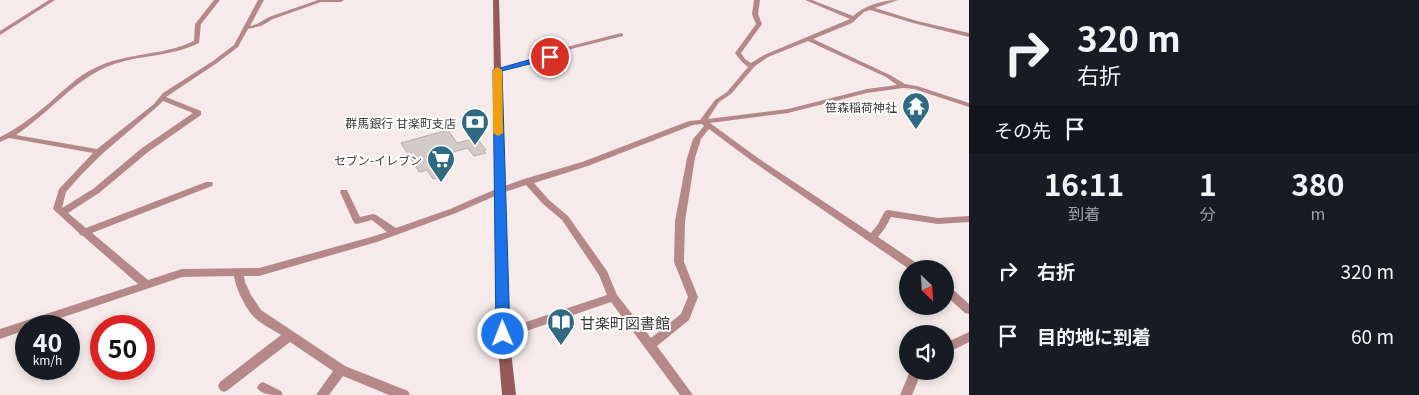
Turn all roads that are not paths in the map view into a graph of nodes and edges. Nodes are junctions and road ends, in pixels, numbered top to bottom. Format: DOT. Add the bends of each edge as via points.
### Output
graph roads {
  1 [pos="52,0"];
  2 [pos="217,0"];
  3 [pos="261,0"];
  4 [pos="340,0"];
  5 [pos="496,0"];
  6 [pos="756,0"];
  7 [pos="808,0"];
  8 [pos="895,0"];
  9 [pos="869,8"];
  10 [pos="853,18"];
  11 [pos="247,28"];
  12 [pos="0,33"];
  13 [pos="621,35"];
  14 [pos="969,35"];
  15 [pos="809,39"];
  16 [pos="751,66"];
  17 [pos="497,70"];
  18 [pos="903,86"];
  19 [pos="162,98"];
  20 [pos="969,105"];
  21 [pos="706,124"];
  22 [pos="8,136"];
  23 [pos="0,140"];
  24 [pos="100,152"];
  25 [pos="527,181"];
  26 [pos="209,184"];
  27 [pos="499,191"];
  28 [pos="344,192"];
  29 [pos="62,214"];
  30 [pos="969,219"];
  31 [pos="394,232"];
  32 [pos="83,233"];
  33 [pos="873,237"];
  34 [pos="905,260"];
  35 [pos="238,273"];
  36 [pos="146,285"];
  37 [pos="613,297"];
  38 [pos="954,297"];
  39 [pos="969,310"];
  40 [pos="0,334"];
  41 [pos="503,334"];
  42 [pos="289,336"];
  43 [pos="969,336"];
  44 [pos="954,344"];
  45 [pos="649,346"];
  46 [pos="341,370"];
  47 [pos="912,380"];
  48 [pos="224,386"];
  49 [pos="263,388"];
  50 [pos="277,395"];
  51 [pos="322,395"];
  52 [pos="404,395"];
  53 [pos="510,395"];
  54 [pos="687,395"];
  55 [pos="906,395"];
  1 -- 12 [label="street"];
  2 -- 22 [label="street" via="197,27 198,42 173,51 121,60 94,70 41,114"];
  3 -- 11 [label="street"];
  4 -- 11 [label="street" via="320,1"];
  5 -- 17 [label="main road"];
  6 -- 16 [label="street" via="758,28 743,42 738,53"];
  7 -- 10 [label="street"];
  8 -- 9 [label="street"];
  9 -- 10 [label="street"];
  9 -- 14 [label="street"];
  10 -- 15 [label="street"];
  11 -- 19 [label="street" via="228,53"];
  13 -- 17 [label="street"];
  15 -- 16 [label="street" via="766,56"];
  15 -- 18 [label="street"];
  16 -- 21 [label="street" via="729,93 717,101"];
  17 -- 27 [label="main road"];
  18 -- 20 [label="street" via="916,87"];
  18 -- 21 [label="street" via="867,91 788,111"];
  19 -- 24 [label="street"];
  19 -- 29 [label="street" via="198,113"];
  21 -- 25 [label="street" via="677,128 585,164"];
  21 -- 33 [label="street" via="762,165"];
  21 -- 45 [label="street" via="691,158 680,221 680,262 693,297 685,317"];
  22 -- 23 [label="street"];
  22 -- 24 [label="street"];
  24 -- 29 [label="street" via="62,191 57,210"];
  25 -- 27 [label="street"];
  25 -- 37 [label="street" via="566,218 603,274"];
  26 -- 32 [label="street"];
  27 -- 31 [label="street"];
  27 -- 41 [label="main road"];
  28 -- 31 [label="street" via="357,221 373,217"];
  29 -- 32 [label="street"];
  30 -- 33 [label="street" via="938,221 888,213"];
  31 -- 35 [label="street" via="259,272"];
  32 -- 36 [label="street"];
  33 -- 34 [label="street"];
  35 -- 36 [label="street" via="182,273"];
  35 -- 42 [label="street" via="246,297 257,313"];
  36 -- 40 [label="street"];
  37 -- 41 [label="street"];
  37 -- 45 [label="street"];
  38 -- 39 [label="street"];
  41 -- 53 [label="main road"];
  42 -- 46 [label="street"];
  42 -- 48 [label="street"];
  43 -- 44 [label="street"];
  45 -- 54 [label="street"];
  46 -- 51 [label="street"];
  46 -- 52 [label="street"];
  47 -- 55 [label="street"];
  49 -- 50 [label="street"];
}
